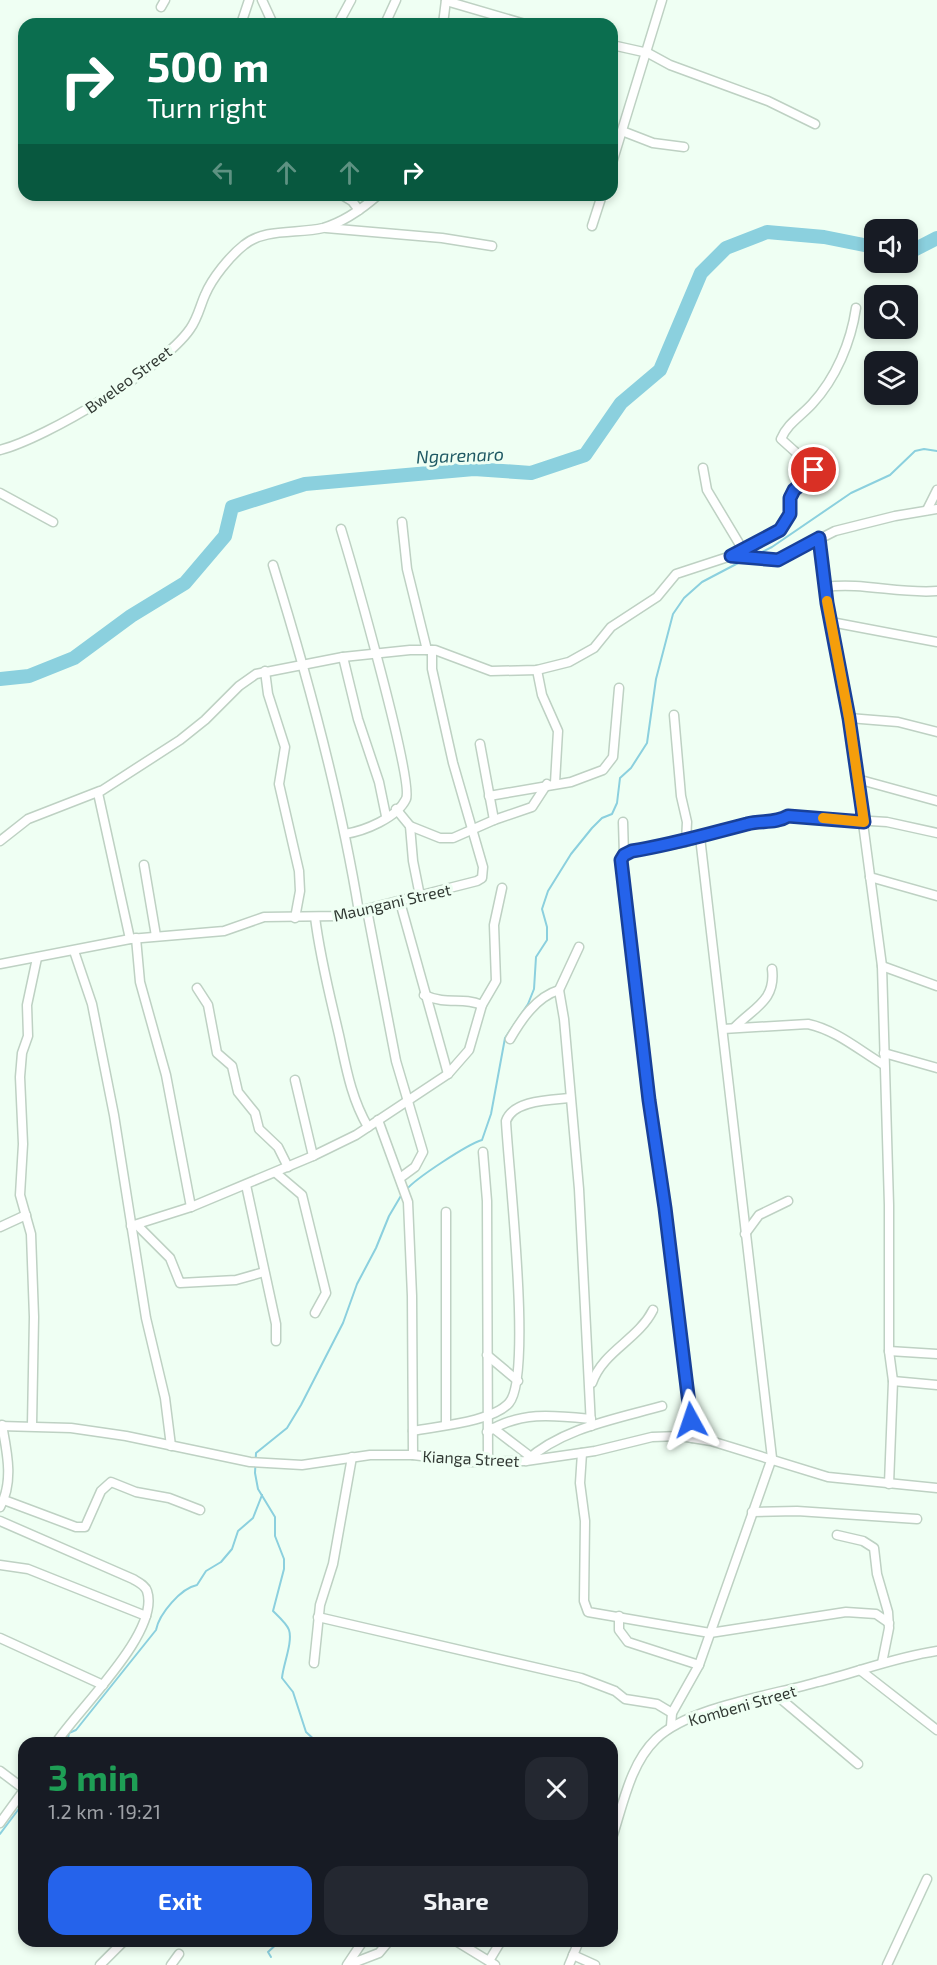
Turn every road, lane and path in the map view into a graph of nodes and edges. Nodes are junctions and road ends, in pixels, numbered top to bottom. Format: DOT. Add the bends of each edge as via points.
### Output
graph roads {
  1 [pos="249,0"];
  2 [pos="262,0"];
  3 [pos="351,0"];
  4 [pos="396,0"];
  5 [pos="662,0"];
  6 [pos="446,1"];
  7 [pos="243,18"];
  8 [pos="270,18"];
  9 [pos="341,18"];
  10 [pos="388,18"];
  11 [pos="444,18"];
  12 [pos="504,18"];
  13 [pos="618,46"];
  14 [pos="648,53"];
  15 [pos="815,124"];
  16 [pos="622,131"];
  17 [pos="618,144"];
  18 [pos="684,147"];
  19 [pos="352,201"];
  20 [pos="370,201"];
  21 [pos="600,201"];
  22 [pos="359,210"];
  23 [pos="592,226"];
  24 [pos="322,228"];
  25 [pos="492,246"];
  26 [pos="856,308"];
  27 [pos="0,450"];
  28 [pos="703,468"];
  29 [pos="937,490"];
  30 [pos="0,493"];
  31 [pos="937,509"];
  32 [pos="927,510"];
  33 [pos="53,522"];
  34 [pos="402,522"];
  35 [pos="341,529"];
  36 [pos="819,538"];
  37 [pos="743,550"];
  38 [pos="731,556"];
  39 [pos="273,565"];
  40 [pos="825,587"];
  41 [pos="937,591"];
  42 [pos="831,622"];
  43 [pos="937,642"];
  44 [pos="430,650"];
  45 [pos="374,654"];
  46 [pos="343,657"];
  47 [pos="302,664"];
  48 [pos="537,670"];
  49 [pos="265,671"];
  50 [pos="619,688"];
  51 [pos="674,716"];
  52 [pos="849,718"];
  53 [pos="937,732"];
  54 [pos="480,744"];
  55 [pos="857,779"];
  56 [pos="551,784"];
  57 [pos="100,791"];
  58 [pos="489,796"];
  59 [pos="937,801"];
  60 [pos="396,809"];
  61 [pos="386,816"];
  62 [pos="494,819"];
  63 [pos="623,822"];
  64 [pos="864,822"];
  65 [pos="410,826"];
  66 [pos="471,829"];
  67 [pos="937,833"];
  68 [pos="345,834"];
  69 [pos="700,837"];
  70 [pos="0,841"];
  71 [pos="686,842"];
  72 [pos="624,855"];
  73 [pos="144,865"];
  74 [pos="870,877"];
  75 [pos="502,888"];
  76 [pos="420,896"];
  77 [pos="937,896"];
  78 [pos="400,902"];
  79 [pos="363,911"];
  80 [pos="315,917"];
  81 [pos="295,918"];
  82 [pos="156,936"];
  83 [pos="133,939"];
  84 [pos="579,947"];
  85 [pos="74,951"];
  86 [pos="38,958"];
  87 [pos="0,964"];
  88 [pos="882,966"];
  89 [pos="772,969"];
  90 [pos="937,986"];
  91 [pos="197,988"];
  92 [pos="559,990"];
  93 [pos="424,996"];
  94 [pos="482,1005"];
  95 [pos="735,1027"];
  96 [pos="723,1029"];
  97 [pos="510,1039"];
  98 [pos="884,1053"];
  99 [pos="884,1065"];
  100 [pos="937,1068"];
  101 [pos="448,1074"];
  102 [pos="295,1080"];
  103 [pos="570,1098"];
  104 [pos="406,1101"];
  105 [pos="378,1120"];
  106 [pos="368,1127"];
  107 [pos="483,1152"];
  108 [pos="313,1156"];
  109 [pos="288,1167"];
  110 [pos="276,1173"];
  111 [pos="400,1178"];
  112 [pos="246,1185"];
  113 [pos="788,1201"];
  114 [pos="191,1207"];
  115 [pos="446,1212"];
  116 [pos="26,1215"];
  117 [pos="134,1226"];
  118 [pos="0,1227"];
  119 [pos="745,1234"];
  120 [pos="264,1272"];
  121 [pos="653,1310"];
  122 [pos="315,1313"];
  123 [pos="276,1341"];
  124 [pos="889,1351"];
  125 [pos="937,1354"];
  126 [pos="487,1355"];
  127 [pos="518,1381"];
  128 [pos="893,1381"];
  129 [pos="937,1385"];
  130 [pos="590,1386"];
  131 [pos="662,1406"];
  132 [pos="487,1416"];
  133 [pos="591,1423"];
  134 [pos="446,1424"];
  135 [pos="32,1425"];
  136 [pos="1,1426"];
  137 [pos="490,1430"];
  138 [pos="413,1431"];
  139 [pos="692,1438"];
  140 [pos="171,1446"];
  141 [pos="582,1454"];
  142 [pos="413,1455"];
  143 [pos="352,1457"];
  144 [pos="771,1458"];
  145 [pos="528,1459"];
  146 [pos="488,1462"];
  147 [pos="889,1484"];
  148 [pos="937,1488"];
  149 [pos="2,1504"];
  150 [pos="200,1510"];
  151 [pos="752,1512"];
  152 [pos="917,1520"];
  153 [pos="0,1521"];
  154 [pos="837,1535"];
  155 [pos="0,1564"];
  156 [pos="146,1616"];
  157 [pos="619,1616"];
  158 [pos="318,1617"];
  159 [pos="889,1623"];
  160 [pos="710,1633"];
  161 [pos="0,1638"];
  162 [pos="937,1651"];
  163 [pos="314,1663"];
  164 [pos="882,1663"];
  165 [pos="699,1665"];
  166 [pos="860,1670"];
  167 [pos="103,1685"];
  168 [pos="775,1694"];
  169 [pos="672,1713"];
  170 [pos="671,1726"];
  171 [pos="937,1730"];
  172 [pos="61,1737"];
  173 [pos="858,1764"];
  174 [pos="0,1771"];
  175 [pos="18,1785"];
  176 [pos="18,1798"];
  177 [pos="618,1821"];
  178 [pos="0,1823"];
  179 [pos="927,1879"];
  180 [pos="118,1947"];
  181 [pos="359,1947"];
  182 [pos="384,1947"];
  183 [pos="466,1947"];
  184 [pos="499,1947"];
  185 [pos="576,1947"];
  186 [pos="179,1954"];
  187 [pos="573,1955"];
  188 [pos="492,1963"];
  189 [pos="100,1965"];
  190 [pos="171,1965"];
  191 [pos="347,1965"];
  192 [pos="569,1965"];
  193 [pos="595,1965"];
  194 [pos="887,1965"];
  1 -- 7 [label="street"];
  2 -- 8 [label="street"];
  3 -- 9 [label="street"];
  4 -- 10 [label="street"];
  5 -- 14 [label="street"];
  6 -- 11 [label="street"];
  6 -- 12 [label="street"];
  13 -- 14 [label="street"];
  14 -- 15 [label="street"];
  14 -- 16 [label="street"];
  16 -- 17 [label="street"];
  16 -- 18 [label="street"];
  19 -- 22 [label="street"];
  20 -- 22 [label="street, Bweleo Street"];
  21 -- 23 [label="street"];
  22 -- 24 [label="street, Bweleo Street"];
  24 -- 25 [label="street" via="466,240"];
  24 -- 27 [label="street, Bweleo Street" via="268,235 243,245 209,287 191,328 171,349 54,429"];
  26 -- 37 [label="street" via="850,342 842,356 814,402 781,439 811,466 813,474 794,490 790,514 780,530"];
  28 -- 37 [label="street" via="707,490"];
  29 -- 32 [label="street"];
  30 -- 33 [label="street"];
  31 -- 32 [label="street"];
  32 -- 36 [label="street"];
  34 -- 44 [label="street, Maungani Street" via="407,569"];
  35 -- 45 [label="street"];
  36 -- 38 [label="street" via="778,560"];
  36 -- 40 [label="street"];
  37 -- 38 [label="street"];
  38 -- 48 [label="street" via="676,574 652,601 611,627 594,648 569,662"];
  39 -- 47 [label="street"];
  40 -- 41 [label="street" via="848,584 899,592"];
  40 -- 42 [label="street"];
  42 -- 43 [label="street"];
  42 -- 52 [label="street"];
  44 -- 45 [label="street"];
  44 -- 48 [label="street" via="491,671"];
  44 -- 66 [label="street, Maungani Street" via="442,716"];
  45 -- 46 [label="street"];
  45 -- 60 [label="street" via="395,726 407,792"];
  46 -- 47 [label="street"];
  46 -- 61 [label="street"];
  47 -- 49 [label="street"];
  47 -- 68 [label="street"];
  48 -- 56 [label="street" via="542,695 558,731"];
  49 -- 57 [label="street" via="248,679 180,740"];
  49 -- 81 [label="street" via="285,747 279,784 299,871"];
  50 -- 56 [label="street" via="611,762 586,778"];
  51 -- 71 [label="street"];
  52 -- 53 [label="street" via="898,722"];
  52 -- 55 [label="street"];
  54 -- 58 [label="street"];
  55 -- 59 [label="street"];
  55 -- 64 [label="street"];
  56 -- 58 [label="street"];
  56 -- 62 [label="street" via="532,807"];
  57 -- 70 [label="street" via="28,819"];
  57 -- 83 [label="street" via="98,796"];
  58 -- 62 [label="street"];
  60 -- 61 [label="street"];
  60 -- 65 [label="street"];
  61 -- 68 [label="street" via="374,827"];
  62 -- 66 [label="street"];
  63 -- 72 [label="street"];
  64 -- 67 [label="street" via="902,824"];
  64 -- 69 [label="street" via="788,816 778,822 749,823"];
  64 -- 74 [label="street"];
  65 -- 66 [label="street" via="448,839"];
  65 -- 76 [label="street"];
  66 -- 76 [label="street, Maungani Street" via="483,867 482,878"];
  68 -- 79 [label="street"];
  69 -- 71 [label="street"];
  69 -- 96 [label="street"];
  71 -- 72 [label="street"];
  72 -- 139 [label="street" via="621,866"];
  73 -- 82 [label="street"];
  74 -- 77 [label="street"];
  74 -- 88 [label="street"];
  75 -- 94 [label="street" via="494,925 496,981"];
  76 -- 78 [label="street, Maungani Street"];
  78 -- 79 [label="street, Maungani Street"];
  78 -- 93 [label="street"];
  79 -- 80 [label="street, Maungani Street"];
  79 -- 104 [label="street"];
  80 -- 81 [label="street, Maungani Street"];
  80 -- 106 [label="street" via="327,992 351,1089"];
  81 -- 82 [label="street, Maungani Street" via="264,917 224,930"];
  82 -- 83 [label="street, Maungani Street"];
  83 -- 85 [label="street, Maungani Street"];
  83 -- 114 [label="street" via="140,982 166,1075"];
  84 -- 92 [label="street"];
  85 -- 86 [label="street, Maungani Street"];
  85 -- 117 [label="street" via="92,1004"];
  86 -- 87 [label="street, Maungani Street"];
  86 -- 116 [label="street" via="27,1005 28,1036 20,1077 20,1195"];
  88 -- 90 [label="street"];
  88 -- 98 [label="street"];
  89 -- 95 [label="street" via="768,997"];
  91 -- 109 [label="street" via="208,1005 217,1053 232,1066 238,1092"];
  92 -- 97 [label="street" via="549,993 532,1009"];
  92 -- 103 [label="street"];
  93 -- 94 [label="street" via="443,1003 469,1000"];
  93 -- 101 [label="street"];
  94 -- 101 [label="street" via="469,1050"];
  95 -- 96 [label="street"];
  95 -- 99 [label="street" via="819,1026"];
  96 -- 119 [label="street"];
  98 -- 99 [label="street"];
  98 -- 100 [label="street"];
  99 -- 124 [label="street"];
  101 -- 104 [label="street"];
  102 -- 108 [label="street"];
  103 -- 127 [label="street" via="519,1108 506,1121 518,1295"];
  103 -- 130 [label="street" via="584,1255"];
  104 -- 105 [label="street"];
  104 -- 111 [label="street" via="423,1152 415,1167"];
  105 -- 106 [label="street"];
  105 -- 111 [label="street"];
  106 -- 108 [label="street"];
  107 -- 126 [label="street" via="487,1201"];
  108 -- 109 [label="street"];
  109 -- 110 [label="street"];
  110 -- 112 [label="street"];
  110 -- 122 [label="street" via="302,1195 326,1293"];
  111 -- 138 [label="street" via="408,1202"];
  112 -- 114 [label="street"];
  112 -- 120 [label="street"];
  113 -- 119 [label="street" via="759,1215"];
  114 -- 117 [label="street"];
  115 -- 134 [label="street"];
  116 -- 118 [label="street"];
  116 -- 135 [label="street" via="31,1234 34,1317"];
  117 -- 120 [label="street" via="170,1258 180,1283 236,1280"];
  117 -- 140 [label="street" via="146,1318 165,1398"];
  119 -- 144 [label="street"];
  120 -- 123 [label="street"];
  121 -- 130 [label="street" via="638,1332 609,1355"];
  124 -- 125 [label="street"];
  124 -- 128 [label="street"];
  126 -- 127 [label="street"];
  126 -- 132 [label="street"];
  127 -- 132 [label="street" via="509,1403"];
  128 -- 129 [label="street"];
  128 -- 147 [label="street"];
  130 -- 133 [label="street"];
  131 -- 133 [label="street"];
  132 -- 134 [label="street"];
  132 -- 137 [label="street"];
  133 -- 137 [label="street" via="528,1415"];
  133 -- 145 [label="street" via="546,1445"];
  134 -- 138 [label="street"];
  135 -- 136 [label="street, Kianga Street"];
  135 -- 140 [label="street, Kianga Street" via="126,1436"];
  136 -- 149 [label="street" via="9,1478"];
  137 -- 145 [label="street"];
  137 -- 146 [label="street"];
  138 -- 142 [label="street"];
  139 -- 141 [label="street, Kianga Street" via="652,1437"];
  139 -- 144 [label="street, Kianga Street"];
  140 -- 143 [label="street, Kianga Street" via="284,1465"];
  141 -- 145 [label="street, Kianga Street"];
  141 -- 157 [label="street" via="585,1607 593,1614"];
  142 -- 143 [label="street, Kianga Street"];
  142 -- 146 [label="street, Kianga Street"];
  143 -- 158 [label="street" via="333,1564"];
  144 -- 147 [label="street, Kianga Street" via="828,1477"];
  144 -- 151 [label="street"];
  145 -- 146 [label="street, Kianga Street"];
  147 -- 148 [label="street, Kianga Street"];
  149 -- 150 [label="street" via="85,1527 101,1491 111,1482"];
  151 -- 152 [label="street" via="797,1511"];
  151 -- 160 [label="street"];
  153 -- 156 [label="street" via="140,1583 147,1594"];
  154 -- 159 [label="street" via="874,1548"];
  155 -- 156 [label="street" via="28,1569"];
  156 -- 167 [label="street" via="129,1649"];
  157 -- 160 [label="street"];
  157 -- 165 [label="street" via="619,1630 628,1642"];
  158 -- 163 [label="street"];
  158 -- 169 [label="street" via="580,1678 615,1691 625,1699 657,1704"];
  159 -- 160 [label="street" via="876,1614 846,1612"];
  159 -- 164 [label="street"];
  160 -- 165 [label="street"];
  161 -- 167 [label="street"];
  162 -- 164 [label="street, Kombeni Street"];
  164 -- 166 [label="street, Kombeni Street"];
  165 -- 169 [label="street"];
  166 -- 168 [label="street, Kombeni Street"];
  166 -- 171 [label="street"];
  167 -- 172 [label="street"];
  168 -- 170 [label="street, Kombeni Street"];
  168 -- 173 [label="street"];
  169 -- 170 [label="street"];
  170 -- 177 [label="street, Kombeni Street" via="638,1764"];
  174 -- 175 [label="street"];
  176 -- 178 [label="street"];
  179 -- 194 [label="street"];
  180 -- 189 [label="street"];
  181 -- 191 [label="street"];
  182 -- 191 [label="street" via="379,1953"];
  183 -- 188 [label="street"];
  184 -- 188 [label="street"];
  185 -- 187 [label="street"];
  186 -- 190 [label="street"];
  187 -- 192 [label="street"];
  187 -- 193 [label="street"];
}
